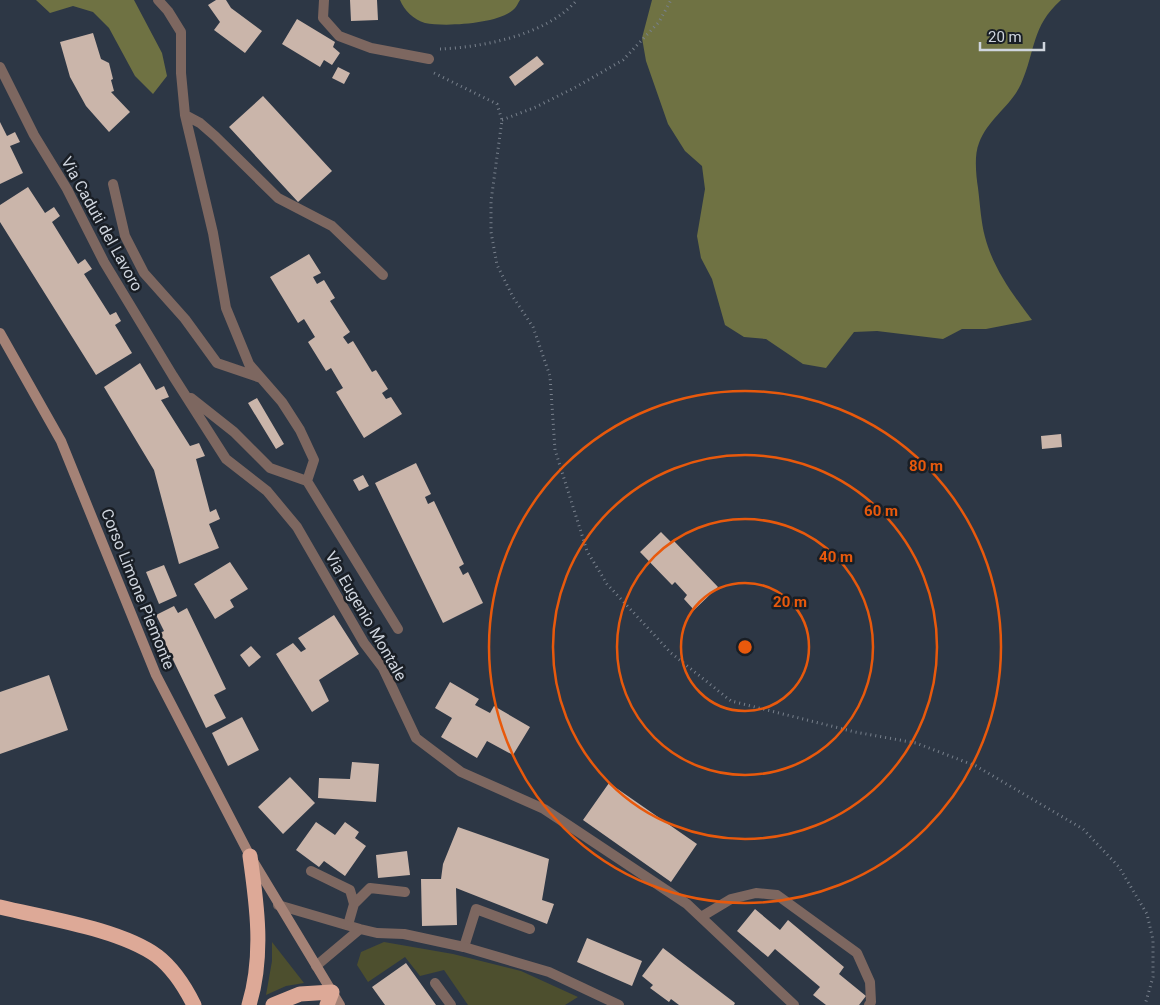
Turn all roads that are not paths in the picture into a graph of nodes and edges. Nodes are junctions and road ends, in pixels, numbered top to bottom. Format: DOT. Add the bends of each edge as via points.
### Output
graph roads {
  1 [pos="158,0"];
  2 [pos="324,0"];
  3 [pos="429,60"];
  4 [pos="0,68"];
  5 [pos="185,115"];
  6 [pos="114,184"];
  7 [pos="383,275"];
  8 [pos="0,333"];
  9 [pos="262,378"];
  10 [pos="184,393"];
  11 [pos="307,480"];
  12 [pos="398,629"];
  13 [pos="250,856"];
  14 [pos="311,871"];
  15 [pos="406,892"];
  16 [pos="354,904"];
  17 [pos="278,905"];
  18 [pos="0,907"];
  19 [pos="701,916"];
  20 [pos="348,925"];
  21 [pos="360,929"];
  22 [pos="530,929"];
  23 [pos="464,947"];
  24 [pos="316,966"];
  25 [pos="435,983"];
  26 [pos="333,1001"];
  27 [pos="194,1005"];
  28 [pos="250,1005"];
  29 [pos="273,1005"];
  30 [pos="451,1005"];
  31 [pos="619,1005"];
  32 [pos="794,1005"];
  33 [pos="869,1005"];
  1 -- 5 [label="street" via="181,32"];
  2 -- 3 [label="street" via="323,18 338,36 371,48"];
  4 -- 10 [label="street, Via Caduti del Lavoro" via="104,262"];
  5 -- 7 [label="street" via="200,123 278,198 332,226"];
  5 -- 9 [label="street" via="213,233 226,308 249,364"];
  6 -- 9 [label="street" via="125,236 144,273 218,363"];
  8 -- 13 [label="main road, Corso Limone Piemonte" via="61,441 156,675"];
  9 -- 11 [label="street" via="287,409 314,460"];
  10 -- 11 [label="street" via="234,432 270,468"];
  10 -- 19 [label="street, Via Eugenio Montale" via="226,459 267,491 296,528 364,643 383,668 416,738 461,772 544,809"];
  11 -- 12 [label="street"];
  13 -- 17 [label="main road, Corso Limone Piemonte"];
  13 -- 28 [label="highway" via="258,911 258,961"];
  14 -- 16 [label="street" via="350,890"];
  15 -- 16 [label="street" via="370,888"];
  16 -- 20 [label="street"];
  17 -- 20 [label="street"];
  17 -- 24 [label="main road, Corso Limone Piemonte"];
  18 -- 27 [label="highway" via="123,939 157,956 183,983"];
  19 -- 32 [label="street, Via Eugenio Montale"];
  19 -- 33 [label="street" via="730,899 756,893 777,895 857,953 870,982"];
  20 -- 21 [label="street"];
  21 -- 23 [label="street" via="404,934"];
  21 -- 24 [label="street"];
  22 -- 23 [label="street" via="476,909"];
  23 -- 31 [label="street" via="549,972"];
  24 -- 26 [label="main road, Corso Limone Piemonte"];
  25 -- 30 [label="street"];
  26 -- 29 [label="highway" via="300,994"];
}
